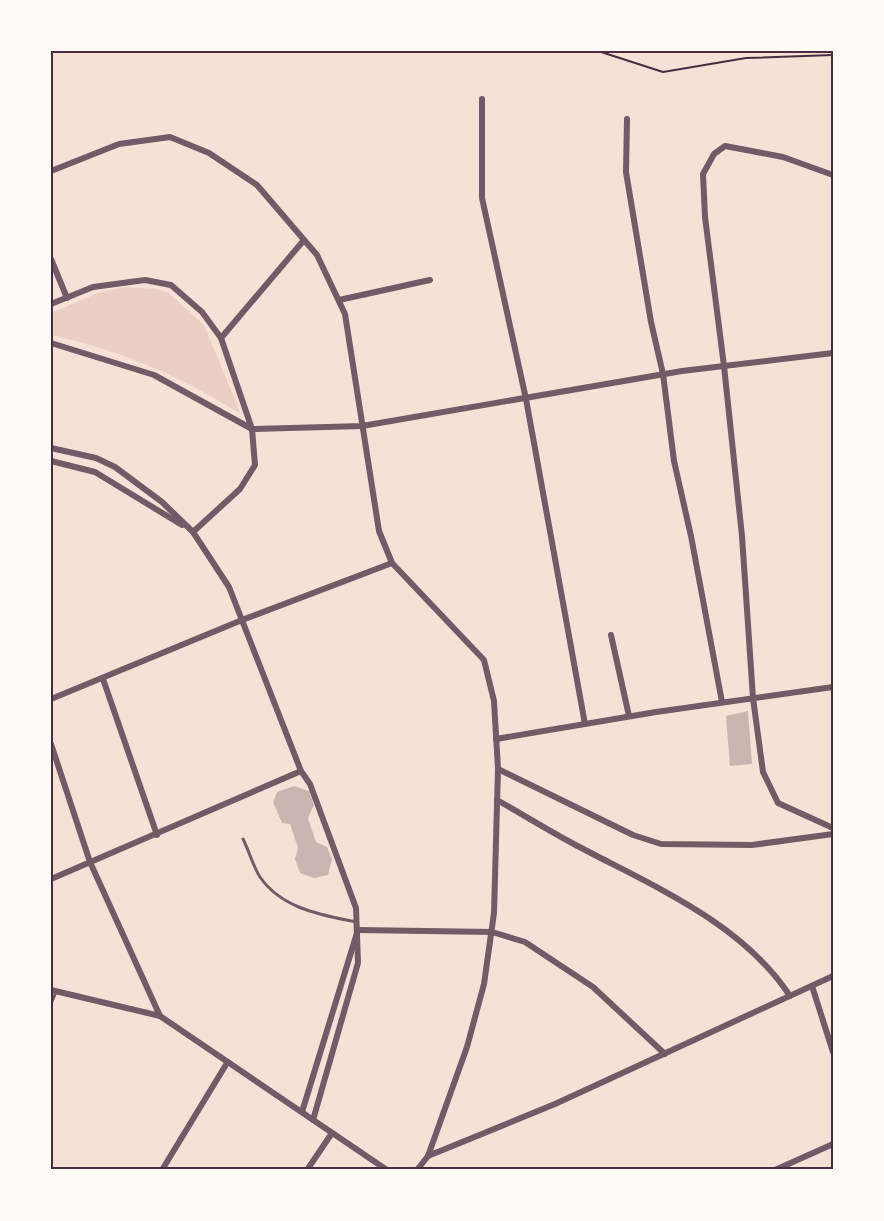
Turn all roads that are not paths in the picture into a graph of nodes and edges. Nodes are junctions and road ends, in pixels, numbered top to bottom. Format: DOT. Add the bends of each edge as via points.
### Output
graph roads {
  1 [pos="482,99"];
  2 [pos="627,119"];
  3 [pos="51,171"];
  4 [pos="833,175"];
  5 [pos="304,240"];
  6 [pos="51,259"];
  7 [pos="430,280"];
  8 [pos="67,298"];
  9 [pos="339,300"];
  10 [pos="51,304"];
  11 [pos="221,338"];
  12 [pos="51,343"];
  13 [pos="833,353"];
  14 [pos="724,366"];
  15 [pos="663,374"];
  16 [pos="526,399"];
  17 [pos="362,426"];
  18 [pos="252,429"];
  19 [pos="51,448"];
  20 [pos="51,460"];
  21 [pos="193,532"];
  22 [pos="392,563"];
  23 [pos="242,620"];
  24 [pos="611,635"];
  25 [pos="103,679"];
  26 [pos="833,687"];
  27 [pos="753,698"];
  28 [pos="51,699"];
  29 [pos="722,702"];
  30 [pos="629,717"];
  31 [pos="585,724"];
  32 [pos="496,739"];
  33 [pos="51,744"];
  34 [pos="498,769"];
  35 [pos="301,771"];
  36 [pos="497,800"];
  37 [pos="833,828"];
  38 [pos="833,834"];
  39 [pos="157,835"];
  40 [pos="243,839"];
  41 [pos="90,862"];
  42 [pos="51,879"];
  43 [pos="358,926"];
  44 [pos="492,932"];
  45 [pos="833,975"];
  46 [pos="812,986"];
  47 [pos="54,990"];
  48 [pos="790,996"];
  49 [pos="51,1005"];
  50 [pos="160,1016"];
  51 [pos="833,1052"];
  52 [pos="665,1054"];
  53 [pos="227,1063"];
  54 [pos="302,1112"];
  55 [pos="313,1120"];
  56 [pos="332,1133"];
  57 [pos="833,1144"];
  58 [pos="428,1156"];
  59 [pos="162,1170"];
  60 [pos="307,1170"];
  61 [pos="387,1170"];
  62 [pos="417,1170"];
  63 [pos="775,1170"];
  1 -- 16 [label="street" via="482,198"];
  2 -- 15 [label="street" via="626,172"];
  3 -- 5 [label="street" via="119,144 170,137 208,153 257,185"];
  4 -- 14 [label="street" via="783,157 725,146 714,154 703,174 711,285"];
  5 -- 9 [label="street" via="317,255"];
  5 -- 11 [label="street"];
  6 -- 8 [label="street"];
  7 -- 9 [label="street"];
  8 -- 10 [label="street"];
  8 -- 11 [label="street" via="93,287 146,280 171,285 202,312"];
  9 -- 17 [label="street" via="345,314"];
  11 -- 18 [label="street"];
  12 -- 18 [label="street" via="154,375"];
  13 -- 14 [label="street"];
  14 -- 15 [label="street"];
  14 -- 27 [label="street" via="742,536"];
  15 -- 16 [label="street"];
  15 -- 29 [label="street" via="674,461"];
  16 -- 17 [label="street"];
  16 -- 31 [label="street"];
  17 -- 18 [label="street"];
  17 -- 22 [label="street" via="379,531"];
  18 -- 21 [label="street" via="255,465 240,489"];
  19 -- 21 [label="street" via="96,458 115,467 162,501"];
  20 -- 21 [label="street" via="95,472"];
  21 -- 23 [label="street" via="229,587"];
  22 -- 23 [label="street"];
  22 -- 32 [label="street" via="484,660 494,701"];
  23 -- 25 [label="street"];
  23 -- 35 [label="street"];
  24 -- 30 [label="street"];
  25 -- 28 [label="street"];
  25 -- 39 [label="street"];
  26 -- 27 [label="street"];
  27 -- 29 [label="street"];
  27 -- 37 [label="street" via="763,772 772,796 778,803"];
  29 -- 30 [label="street"];
  30 -- 31 [label="street"];
  31 -- 32 [label="street"];
  32 -- 34 [label="street"];
  33 -- 41 [label="street"];
  34 -- 36 [label="street"];
  34 -- 38 [label="street" via="654,843 752,845"];
  35 -- 39 [label="street"];
  35 -- 43 [label="street" via="310,784 339,859"];
  36 -- 44 [label="street"];
  36 -- 48 [label="street" via="660,889 730,933 778,978"];
  39 -- 41 [label="street"];
  40 -- 43 [label="lane" via="261,878 275,892 296,906"];
  41 -- 42 [label="street"];
  41 -- 50 [label="street"];
  43 -- 44 [label="street"];
  43 -- 54 [label="street"];
  43 -- 55 [label="street" via="358,963"];
  44 -- 52 [label="street" via="525,942 593,987"];
  44 -- 58 [label="street" via="484,984 467,1047"];
  45 -- 46 [label="street"];
  46 -- 48 [label="street"];
  46 -- 51 [label="street"];
  47 -- 49 [label="lane"];
  47 -- 50 [label="street"];
  48 -- 52 [label="street"];
  50 -- 53 [label="street"];
  52 -- 58 [label="street"];
  53 -- 54 [label="street"];
  53 -- 59 [label="street"];
  54 -- 55 [label="street"];
  55 -- 56 [label="street"];
  56 -- 60 [label="street"];
  56 -- 61 [label="street"];
  57 -- 63 [label="street"];
  58 -- 62 [label="street"];
}
